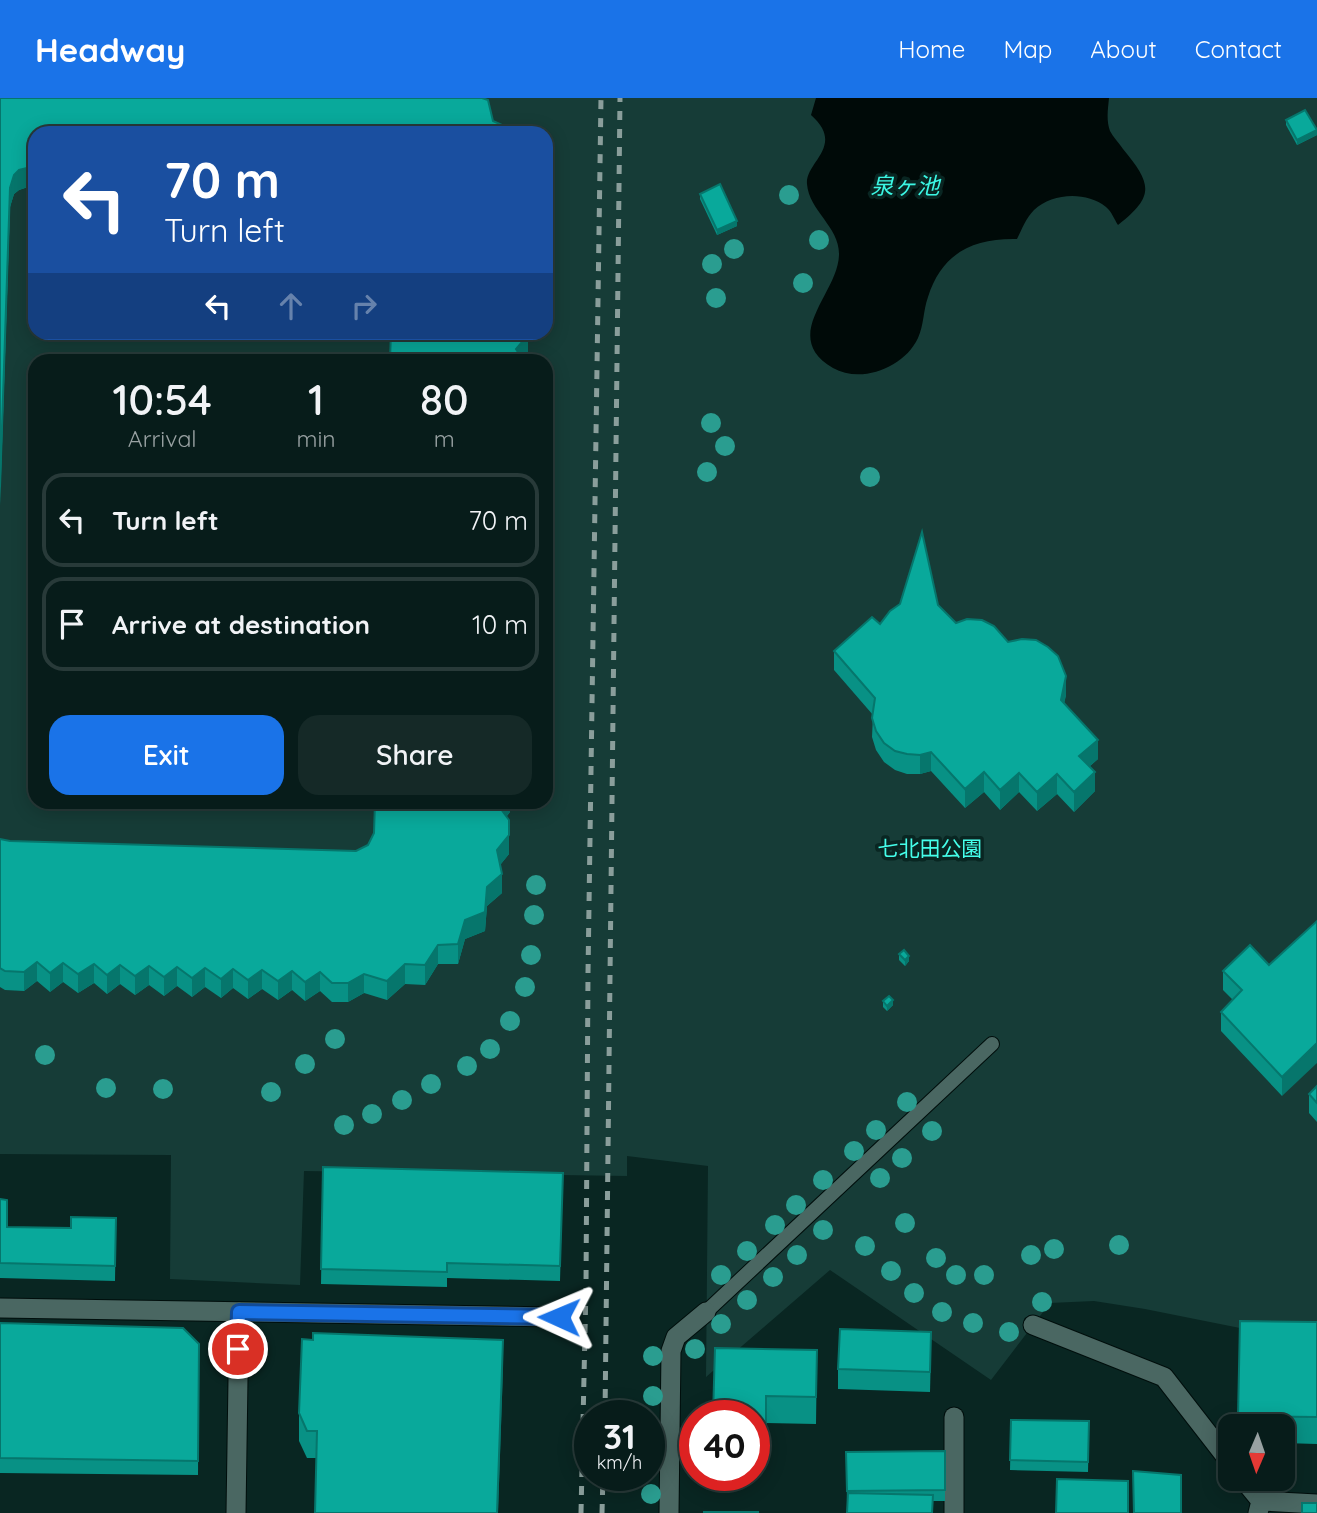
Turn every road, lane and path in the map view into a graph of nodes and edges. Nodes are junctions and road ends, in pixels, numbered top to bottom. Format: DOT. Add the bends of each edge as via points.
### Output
graph roads {
  1 [pos="992,1044"];
  2 [pos="0,1308"];
  3 [pos="239,1312"];
  4 [pos="706,1312"];
  5 [pos="559,1317"];
  6 [pos="1033,1325"];
  7 [pos="954,1418"];
  8 [pos="1218,1447"];
  9 [pos="1250,1491"];
  10 [pos="1317,1504"];
  11 [pos="1259,1507"];
  12 [pos="236,1513"];
  13 [pos="669,1513"];
  14 [pos="954,1513"];
  1 -- 4 [label="lane"];
  2 -- 3 [label="street"];
  3 -- 5 [label="street"];
  3 -- 12 [label="street"];
  4 -- 13 [label="street" via="676,1337 671,1351"];
  6 -- 8 [label="street" via="1164,1377"];
  7 -- 14 [label="street"];
  9 -- 11 [label="street"];
  10 -- 11 [label="street"];
}
